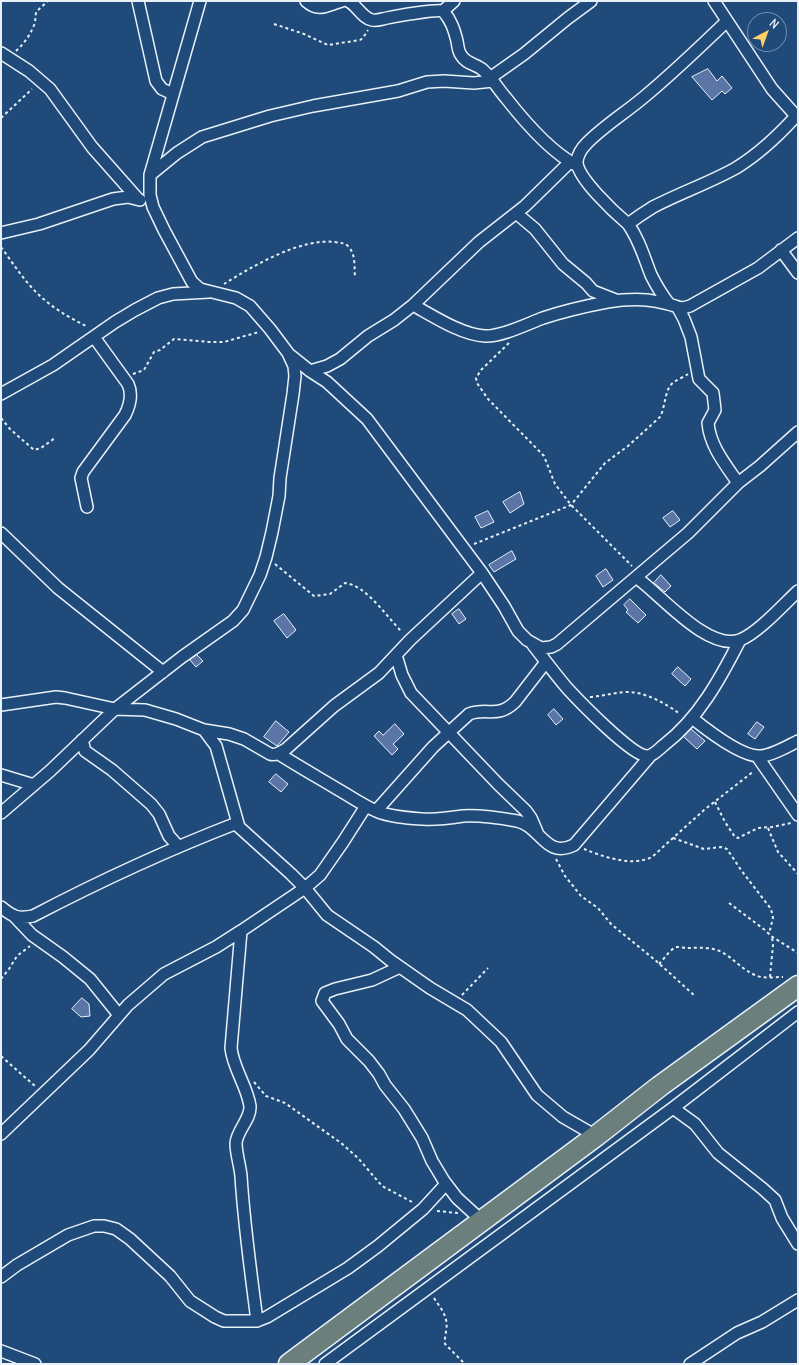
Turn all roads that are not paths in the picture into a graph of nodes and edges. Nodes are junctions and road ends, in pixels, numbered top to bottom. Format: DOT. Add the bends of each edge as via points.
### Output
graph roads {
  1 [pos="138,1"];
  2 [pos="306,1"];
  3 [pos="342,1"];
  4 [pos="348,1"];
  5 [pos="454,1"];
  6 [pos="591,1"];
  7 [pos="714,1"];
  8 [pos="202,2"];
  9 [pos="443,11"];
  10 [pos="727,21"];
  11 [pos="5,56"];
  12 [pos="492,79"];
  13 [pos="173,94"];
  14 [pos="797,116"];
  15 [pos="574,164"];
  16 [pos="150,176"];
  17 [pos="138,199"];
  18 [pos="153,207"];
  19 [pos="516,213"];
  20 [pos="628,224"];
  21 [pos="1,233"];
  22 [pos="798,238"];
  23 [pos="781,250"];
  24 [pos="798,273"];
  25 [pos="211,292"];
  26 [pos="618,301"];
  27 [pos="413,305"];
  28 [pos="674,306"];
  29 [pos="98,334"];
  30 [pos="288,353"];
  31 [pos="310,371"];
  32 [pos="1,394"];
  33 [pos="798,432"];
  34 [pos="738,482"];
  35 [pos="87,506"];
  36 [pos="1,533"];
  37 [pos="482,573"];
  38 [pos="638,576"];
  39 [pos="798,591"];
  40 [pos="740,640"];
  41 [pos="533,645"];
  42 [pos="396,655"];
  43 [pos="546,662"];
  44 [pos="163,672"];
  45 [pos="1,705"];
  46 [pos="115,709"];
  47 [pos="691,720"];
  48 [pos="204,730"];
  49 [pos="450,732"];
  50 [pos="82,740"];
  51 [pos="798,741"];
  52 [pos="279,754"];
  53 [pos="651,755"];
  54 [pos="759,759"];
  55 [pos="1,775"];
  56 [pos="34,785"];
  57 [pos="366,806"];
  58 [pos="376,811"];
  59 [pos="1,813"];
  60 [pos="795,819"];
  61 [pos="237,823"];
  62 [pos="540,837"];
  63 [pos="178,846"];
  64 [pos="305,888"];
  65 [pos="1,907"];
  66 [pos="14,916"];
  67 [pos="241,931"];
  68 [pos="400,967"];
  69 [pos="794,982"];
  70 [pos="798,1012"];
  71 [pos="119,1015"];
  72 [pos="674,1108"];
  73 [pos="1,1134"];
  74 [pos="596,1136"];
  75 [pos="446,1184"];
  76 [pos="477,1217"];
  77 [pos="798,1244"];
  78 [pos="1,1277"];
  79 [pos="798,1300"];
  80 [pos="257,1321"];
  81 [pos="1,1351"];
  82 [pos="35,1364"];
  83 [pos="289,1364"];
  84 [pos="325,1364"];
  85 [pos="690,1364"];
  1 -- 13 [label="street" via="156,81 162,89"];
  2 -- 3 [label="street" via="318,8"];
  4 -- 9 [label="street" via="373,20 434,10"];
  5 -- 9 [label="street"];
  6 -- 12 [label="street"];
  7 -- 10 [label="street"];
  8 -- 13 [label="street"];
  9 -- 12 [label="street" via="454,28 463,59 476,65"];
  10 -- 14 [label="street" via="772,89"];
  10 -- 15 [label="street" via="651,91 586,144"];
  11 -- 17 [label="street" via="41,80 102,159"];
  12 -- 15 [label="street" via="552,150"];
  12 -- 16 [label="street" via="474,83 427,82 398,91 313,106 264,118 202,136"];
  13 -- 16 [label="street"];
  14 -- 20 [label="street" via="765,146 737,167 652,208"];
  15 -- 19 [label="street"];
  15 -- 20 [label="street" via="588,184"];
  16 -- 18 [label="street"];
  17 -- 18 [label="street"];
  17 -- 21 [label="street" via="113,199 39,224"];
  18 -- 25 [label="street" via="192,282 200,289"];
  19 -- 26 [label="street" via="535,228 563,264 593,291"];
  19 -- 27 [label="street" via="478,242"];
  20 -- 28 [label="street" via="661,292"];
  22 -- 23 [label="street"];
  23 -- 24 [label="street"];
  23 -- 28 [label="street" via="758,268 696,303 684,308"];
  25 -- 29 [label="street" via="173,294 158,298"];
  25 -- 30 [label="street" via="236,298 250,306"];
  26 -- 27 [label="street" via="566,311 501,334 485,336 454,327"];
  26 -- 28 [label="street" via="646,300"];
  27 -- 31 [label="street" via="340,359"];
  28 -- 34 [label="street" via="684,319 691,337 700,381 712,392 715,401 715,410 708,423 714,446"];
  29 -- 32 [label="street" via="53,365"];
  29 -- 35 [label="street" via="131,390 125,416 83,472 81,478"];
  30 -- 31 [label="street"];
  30 -- 44 [label="street" via="295,376 279,496 266,557 254,588 243,610 233,621"];
  31 -- 37 [label="street" via="367,419"];
  33 -- 34 [label="street"];
  34 -- 38 [label="street" via="688,533"];
  36 -- 44 [label="street" via="58,588"];
  37 -- 41 [label="street" via="518,631"];
  37 -- 42 [label="street"];
  38 -- 40 [label="street" via="700,631 715,639 732,642"];
  38 -- 41 [label="street" via="557,644 546,648"];
  39 -- 40 [label="street" via="767,620"];
  40 -- 47 [label="street" via="721,677"];
  41 -- 43 [label="street"];
  42 -- 49 [label="street" via="411,693"];
  42 -- 52 [label="street" via="379,673 334,706"];
  43 -- 49 [label="street" via="509,708 499,712 469,714"];
  43 -- 53 [label="street" via="577,698 625,744 645,756"];
  44 -- 46 [label="street"];
  45 -- 46 [label="street" via="65,698"];
  46 -- 48 [label="street" via="145,710"];
  46 -- 50 [label="street"];
  47 -- 53 [label="street"];
  47 -- 54 [label="street"];
  48 -- 52 [label="street" via="229,734 244,739 270,754"];
  48 -- 61 [label="street" via="216,746"];
  49 -- 58 [label="street" via="433,747"];
  49 -- 62 [label="street" via="526,811"];
  50 -- 56 [label="street"];
  50 -- 63 [label="street" via="85,751 112,770 151,804 159,814 169,836"];
  51 -- 54 [label="street"];
  52 -- 57 [label="street"];
  53 -- 62 [label="street" via="574,845 557,850"];
  54 -- 60 [label="street"];
  55 -- 56 [label="street"];
  56 -- 59 [label="street"];
  57 -- 58 [label="street"];
  57 -- 64 [label="street" via="330,862"];
  58 -- 62 [label="street" via="425,820 464,816 501,818 520,822"];
  61 -- 63 [label="street"];
  61 -- 64 [label="street"];
  63 -- 66 [label="street" via="33,916"];
  64 -- 67 [label="street"];
  64 -- 68 [label="street" via="327,915"];
  65 -- 66 [label="street"];
  66 -- 71 [label="street" via="39,940 90,979"];
  67 -- 71 [label="street" via="164,974 128,1004"];
  67 -- 80 [label="street" via="231,1048 232,1058 250,1106 236,1144"];
  68 -- 74 [label="street" via="467,1010 501,1042 537,1094 547,1104 563,1117"];
  68 -- 75 [label="street" via="372,980 324,993 322,1001 347,1038 369,1061 414,1123"];
  69 -- 74 [label="highway"];
  70 -- 72 [label="street"];
  71 -- 73 [label="street" via="89,1050"];
  72 -- 77 [label="street" via="695,1124 718,1153 764,1189 774,1200"];
  72 -- 84 [label="street"];
  74 -- 76 [label="highway"];
  75 -- 76 [label="street"];
  75 -- 80 [label="street" via="423,1209 348,1268"];
  76 -- 83 [label="highway"];
  78 -- 80 [label="street" via="68,1234 94,1226 104,1226 116,1229 130,1239 170,1276 190,1301 215,1317 224,1321"];
  79 -- 85 [label="street" via="762,1322 737,1333"];
  81 -- 82 [label="street"];
}
